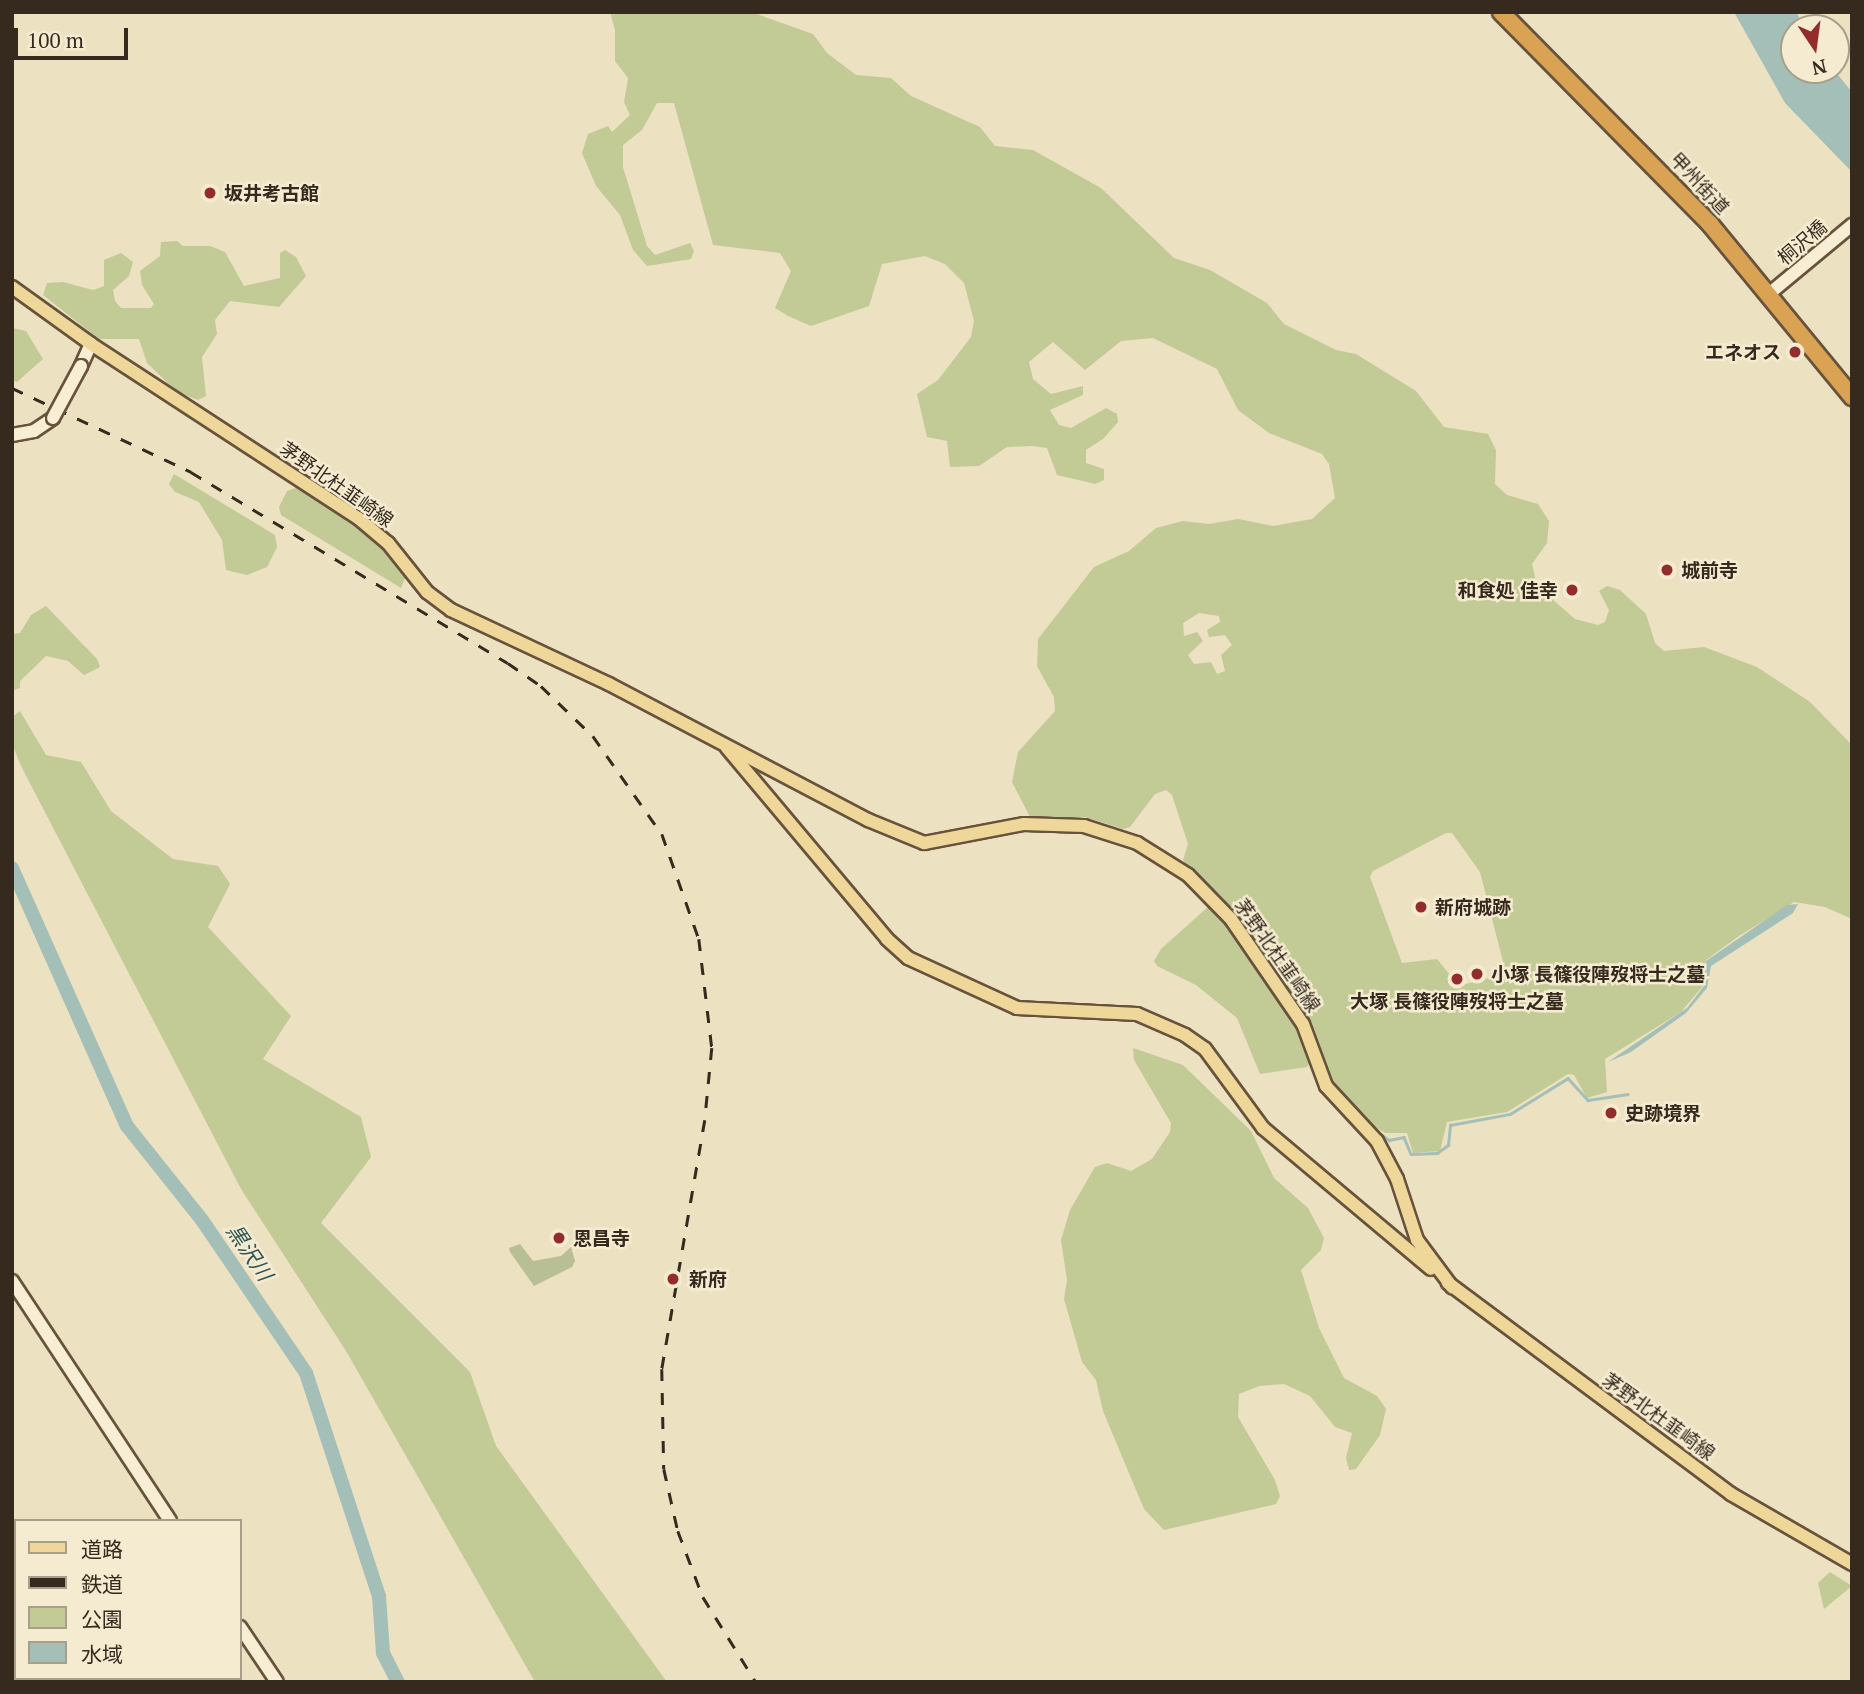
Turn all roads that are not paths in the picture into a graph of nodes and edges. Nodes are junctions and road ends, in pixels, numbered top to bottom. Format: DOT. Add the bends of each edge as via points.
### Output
graph roads {
  1 [pos="1501,12"];
  2 [pos="1852,225"];
  3 [pos="12,287"];
  4 [pos="1773,291"];
  5 [pos="91,344"];
  6 [pos="1852,397"];
  7 [pos="12,435"];
  8 [pos="716,739"];
  9 [pos="12,1282"];
  10 [pos="1452,1287"];
  11 [pos="169,1519"];
  12 [pos="1852,1564"];
  13 [pos="242,1630"];
  14 [pos="276,1682"];
  1 -- 4 [label="highway, 甲州街道" via="1640,149"];
  2 -- 4 [label="street, 桐沢橋"];
  3 -- 5 [label="main road, 茅野北杜韮崎線"];
  4 -- 6 [label="highway, 甲州街道"];
  5 -- 7 [label="street, bridge" via="53,418 34,431"];
  5 -- 8 [label="main road, 茅野北杜韮崎線" via="358,518 388,543 427,592 451,610"];
  8 -- 10 [label="main road, 茅野北杜韮崎線" via="908,958 1017,1009 1137,1014 1185,1035 1205,1049 1263,1128"];
  8 -- 10 [label="main road, 茅野北杜韮崎線" via="915,842 953,840 1024,824 1063,823 1119,835 1188,875 1231,919 1303,1024 1326,1086 1377,1141 1394,1171 1417,1240"];
  9 -- 11 [label="street"];
  10 -- 12 [label="main road, 茅野北杜韮崎線" via="1731,1494"];
  13 -- 14 [label="street"];
}
